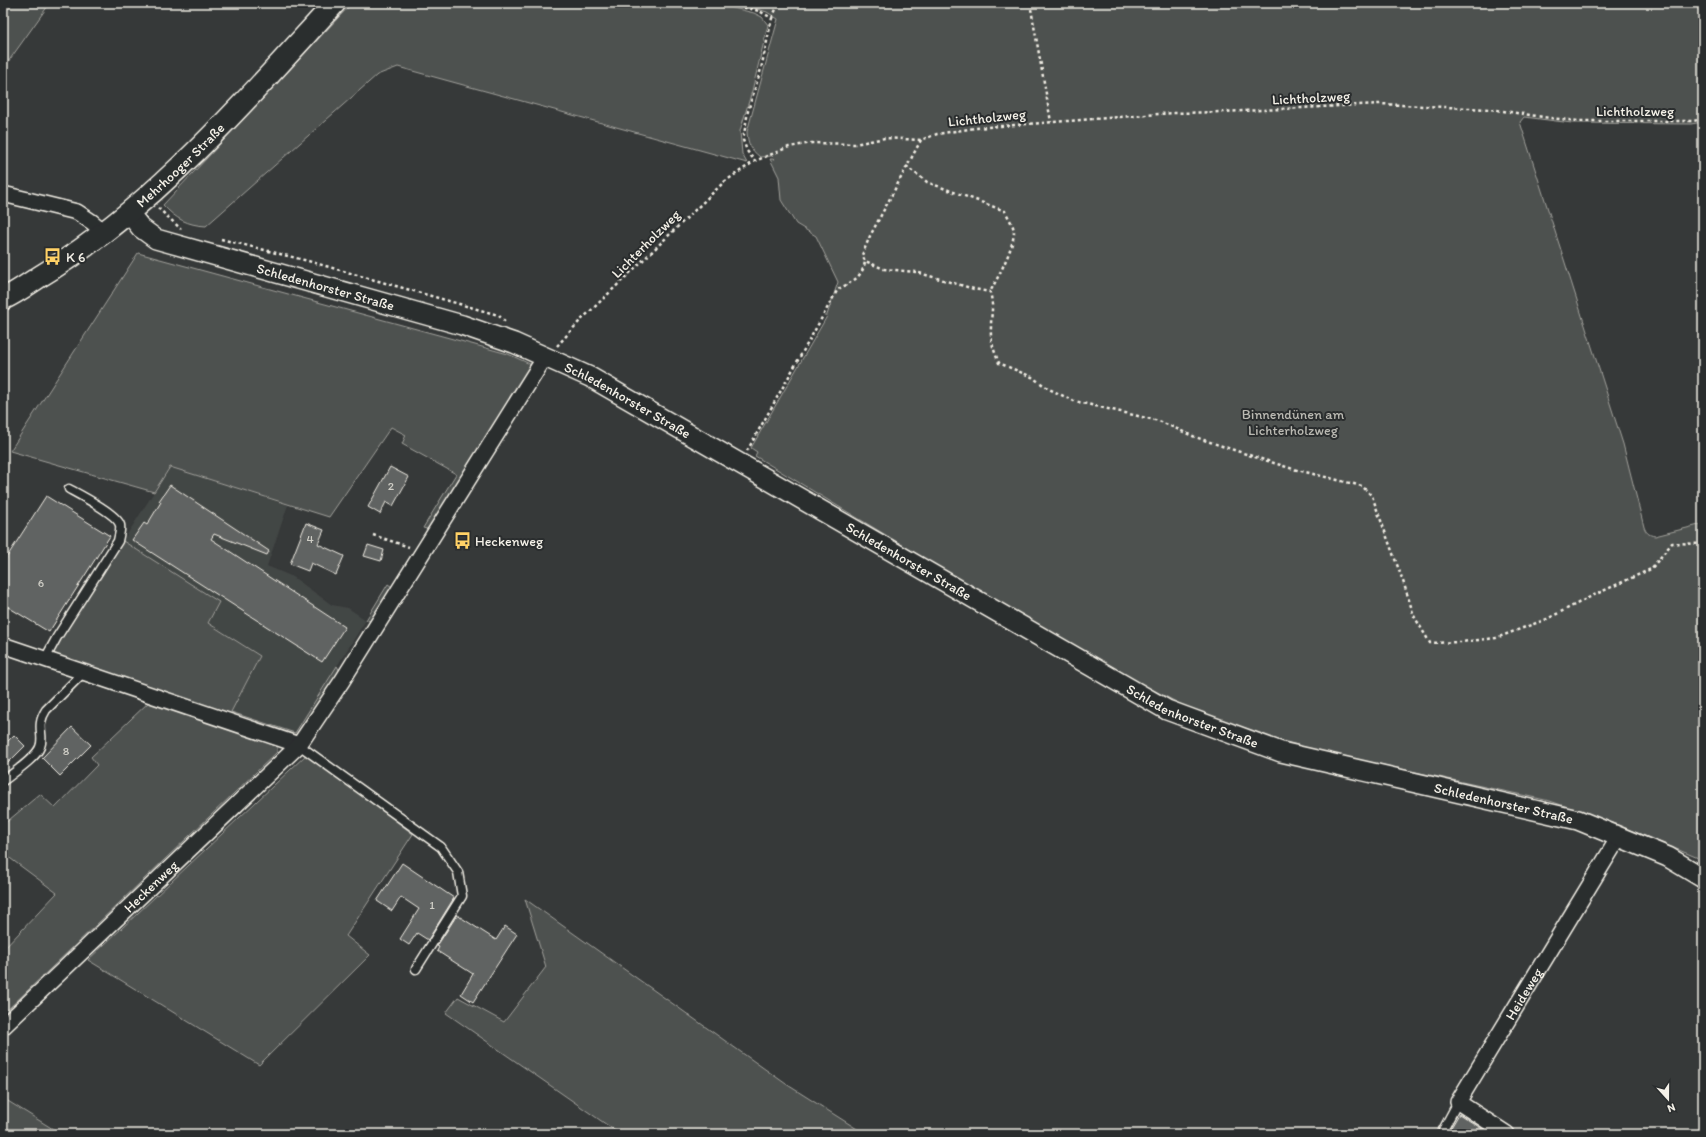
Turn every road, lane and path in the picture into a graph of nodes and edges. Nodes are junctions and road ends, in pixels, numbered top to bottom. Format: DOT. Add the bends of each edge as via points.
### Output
graph roads {
  1 [pos="335,3"];
  2 [pos="726,3"];
  3 [pos="779,3"];
  4 [pos="1030,3"];
  5 [pos="772,18"];
  6 [pos="1703,119"];
  7 [pos="1051,122"];
  8 [pos="921,140"];
  9 [pos="755,162"];
  10 [pos="906,166"];
  11 [pos="3,194"];
  12 [pos="162,211"];
  13 [pos="129,213"];
  14 [pos="188,230"];
  15 [pos="105,233"];
  16 [pos="218,238"];
  17 [pos="865,261"];
  18 [pos="990,292"];
  19 [pos="3,299"];
  20 [pos="512,327"];
  21 [pos="550,349"];
  22 [pos="563,350"];
  23 [pos="747,456"];
  24 [pos="69,488"];
  25 [pos="373,535"];
  26 [pos="1703,544"];
  27 [pos="423,552"];
  28 [pos="3,645"];
  29 [pos="45,659"];
  30 [pos="84,672"];
  31 [pos="299,745"];
  32 [pos="3,781"];
  33 [pos="1619,837"];
  34 [pos="1703,878"];
  35 [pos="416,970"];
  36 [pos="3,1027"];
  37 [pos="1458,1102"];
  38 [pos="1443,1134"];
  39 [pos="1507,1134"];
  1 -- 13 [label="main road, Mehrhooger Straße" via="237,110"];
  2 -- 5 [label="path" via="759,11"];
  3 -- 5 [label="path"];
  4 -- 7 [label="path"];
  5 -- 9 [label="path" via="743,140 746,151"];
  6 -- 7 [label="path, Lichtholzweg" via="1578,121 1490,109 1379,104 1173,113"];
  7 -- 8 [label="path, Lichtholzweg" via="949,131"];
  8 -- 9 [label="path, Lichterholzweg" via="885,138 855,144 812,143 789,147"];
  8 -- 10 [label="path"];
  9 -- 21 [label="path, Lichterholzweg" via="710,194"];
  10 -- 17 [label="path" via="870,236 862,255"];
  10 -- 18 [label="path" via="927,182 1004,211 1010,220 1014,230 1003,268"];
  11 -- 15 [label="street" via="77,212"];
  12 -- 14 [label="path" via="181,229"];
  13 -- 15 [label="main road, Mehrhooger Straße"];
  13 -- 21 [label="street, Schledenhorster Straße" via="141,228 156,239 462,325 514,343"];
  15 -- 19 [label="main road, Mehrhooger Straße" via="60,265"];
  16 -- 20 [label="path" via="308,260 498,315"];
  17 -- 18 [label="path" via="884,269 916,272"];
  17 -- 23 [label="path" via="861,274 838,290"];
  18 -- 26 [label="path" via="993,305 992,347 999,364 1032,377 1074,402 1159,421 1195,437 1255,457 1362,486 1372,496 1414,616 1430,643 1496,638 1546,619 1650,569 1672,544"];
  21 -- 22 [label="path"];
  21 -- 23 [label="street, Schledenhorster Straße" via="590,377"];
  21 -- 27 [label="street, Heckenweg"];
  23 -- 33 [label="street, Schledenhorster Straße" via="1168,710 1281,752 1578,820"];
  24 -- 29 [label="lane" via="114,517 120,524 121,531 118,541"];
  25 -- 27 [label="path"];
  27 -- 31 [label="street, Heckenweg"];
  28 -- 29 [label="street"];
  29 -- 30 [label="street"];
  30 -- 31 [label="street"];
  30 -- 32 [label="lane" via="42,716 41,746 36,753"];
  31 -- 35 [label="lane" via="441,847 458,872 462,896"];
  31 -- 36 [label="street, Heckenweg"];
  33 -- 34 [label="street, Schledenhorster Straße" via="1668,857"];
  33 -- 37 [label="street, Heideweg"];
  37 -- 38 [label="lane"];
  37 -- 39 [label="street"];
}
